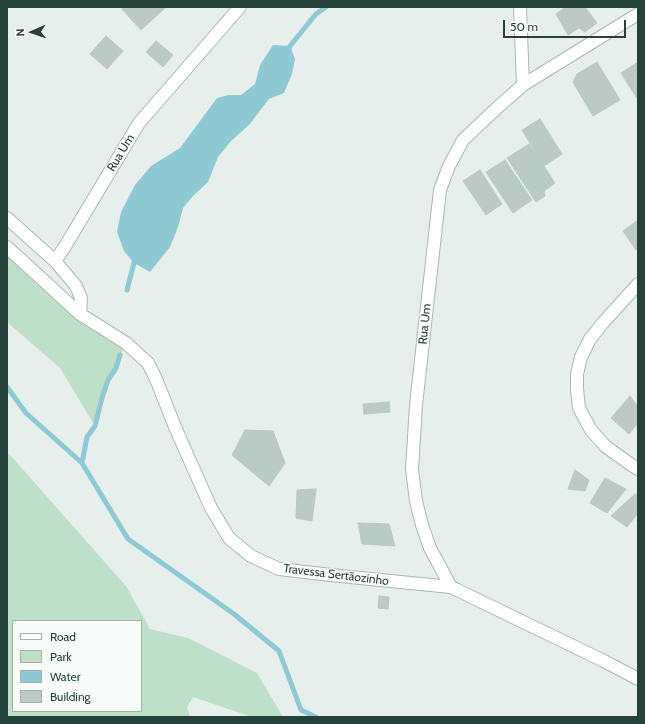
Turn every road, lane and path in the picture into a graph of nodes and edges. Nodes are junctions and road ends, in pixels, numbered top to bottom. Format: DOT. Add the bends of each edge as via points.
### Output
graph roads {
  1 [pos="240,7"];
  2 [pos="520,7"];
  3 [pos="638,14"];
  4 [pos="523,85"];
  5 [pos="7,218"];
  6 [pos="7,248"];
  7 [pos="56,261"];
  8 [pos="638,284"];
  9 [pos="80,314"];
  10 [pos="638,469"];
  11 [pos="451,587"];
  12 [pos="638,679"];
  1 -- 7 [label="street, Rua Um" via="139,122"];
  2 -- 4 [label="street"];
  3 -- 4 [label="street, Rua Um"];
  4 -- 11 [label="street, Rua Um" via="463,140 440,190 416,405 412,469 422,525 430,548"];
  5 -- 7 [label="street"];
  6 -- 9 [label="street, Travessa Sertãozinho"];
  7 -- 9 [label="street" via="76,286 80,298"];
  8 -- 10 [label="street" via="590,339 581,357 577,389 579,408 591,430 605,446"];
  9 -- 11 [label="street, Travessa Sertãozinho" via="126,344 148,363 211,508 229,538 251,556 279,569"];
  11 -- 12 [label="street, Travessa Sertãozinho"];
}
